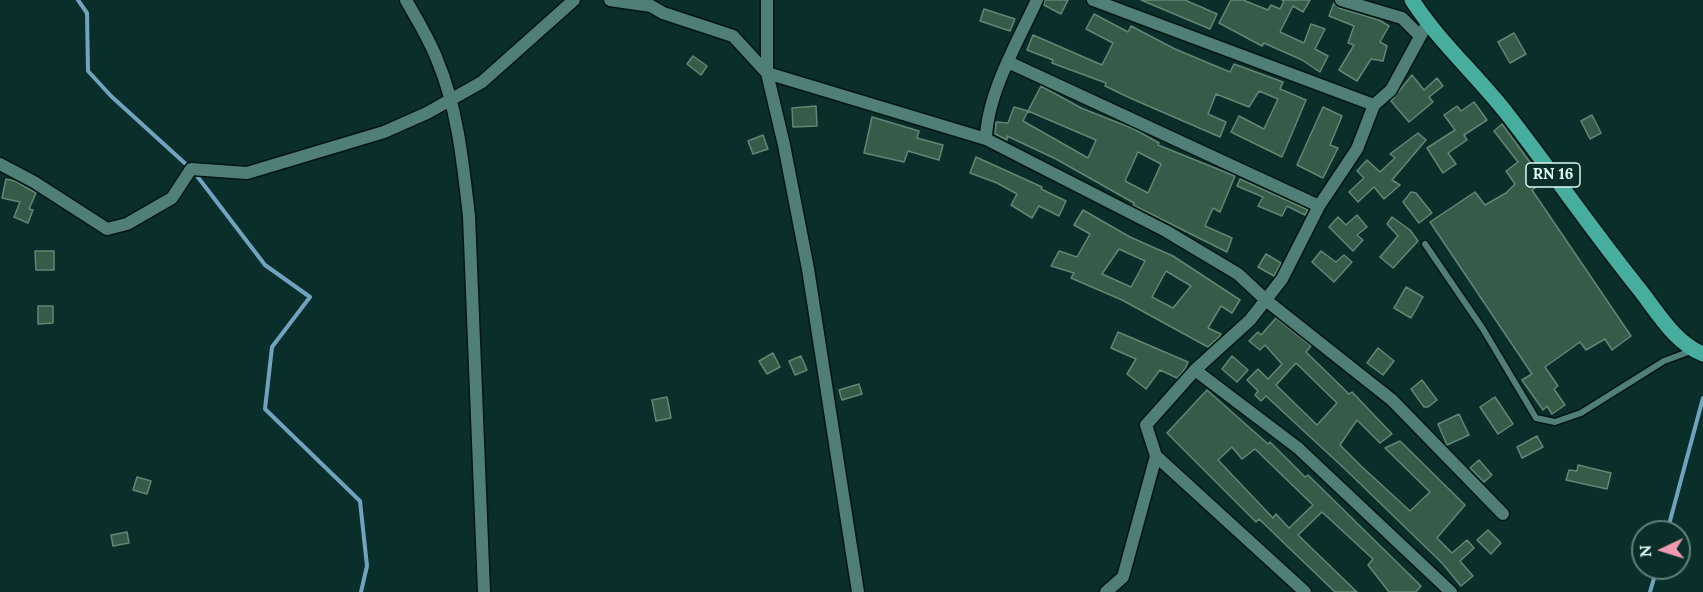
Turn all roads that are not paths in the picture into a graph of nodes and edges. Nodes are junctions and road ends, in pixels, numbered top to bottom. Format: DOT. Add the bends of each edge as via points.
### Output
graph roads {
  1 [pos="406,0"];
  2 [pos="574,0"];
  3 [pos="610,0"];
  4 [pos="767,0"];
  5 [pos="1037,0"];
  6 [pos="1094,0"];
  7 [pos="1341,0"];
  8 [pos="1412,0"];
  9 [pos="1424,30"];
  10 [pos="1008,62"];
  11 [pos="767,73"];
  12 [pos="450,99"];
  13 [pos="1374,105"];
  14 [pos="986,139"];
  15 [pos="0,164"];
  16 [pos="1319,206"];
  17 [pos="1425,244"];
  18 [pos="1267,300"];
  19 [pos="1698,352"];
  20 [pos="1195,370"];
  21 [pos="1156,456"];
  22 [pos="1503,514"];
  23 [pos="484,592"];
  24 [pos="858,592"];
  25 [pos="1106,592"];
  26 [pos="1305,592"];
  27 [pos="1451,592"];
  1 -- 12 [label="street" via="439,62"];
  2 -- 12 [label="street" via="482,82"];
  3 -- 11 [label="street" via="651,6 734,36"];
  4 -- 11 [label="street"];
  5 -- 10 [label="street"];
  6 -- 13 [label="street"];
  7 -- 9 [label="street" via="1402,18"];
  8 -- 9 [label="main road, RN 16"];
  9 -- 13 [label="street" via="1391,90"];
  9 -- 19 [label="main road, RN 16" via="1507,114 1677,336"];
  10 -- 14 [label="street" via="988,120"];
  10 -- 16 [label="street"];
  11 -- 14 [label="street"];
  11 -- 24 [label="street" via="808,269"];
  12 -- 15 [label="street" via="384,132 248,173 191,169 172,198 126,224 107,229"];
  12 -- 23 [label="street" via="469,216"];
  13 -- 16 [label="street" via="1358,149"];
  14 -- 18 [label="street" via="1166,231 1238,274"];
  16 -- 18 [label="street"];
  17 -- 19 [label="lane" via="1483,329 1536,418 1555,422 1581,413 1664,361"];
  18 -- 20 [label="street"];
  18 -- 22 [label="street" via="1392,400"];
  20 -- 21 [label="street" via="1146,425"];
  20 -- 27 [label="street" via="1298,448"];
  21 -- 25 [label="street" via="1123,577"];
  21 -- 26 [label="street"];
}
